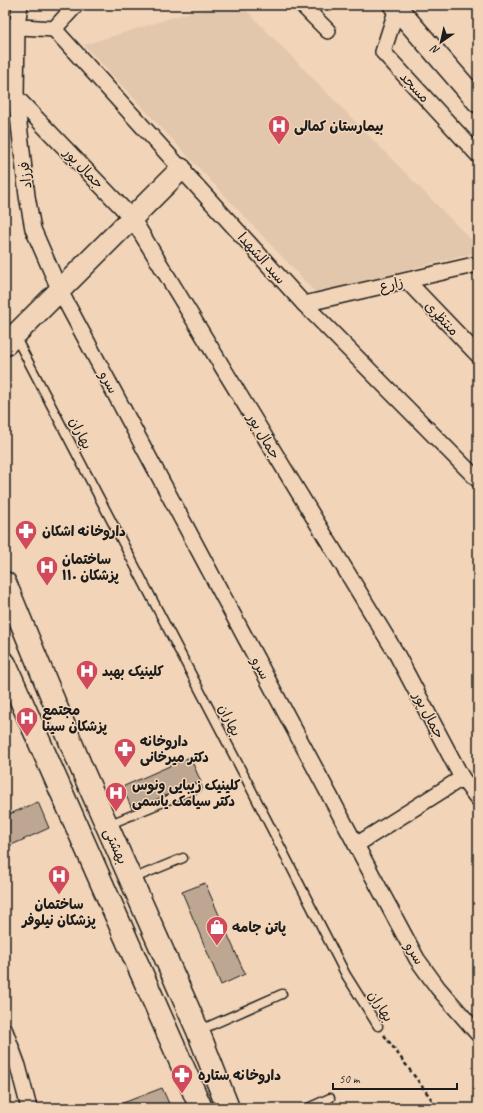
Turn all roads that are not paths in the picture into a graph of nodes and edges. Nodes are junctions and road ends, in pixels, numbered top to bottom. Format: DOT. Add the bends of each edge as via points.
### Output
graph roads {
  1 [pos="20,5"];
  2 [pos="76,5"];
  3 [pos="302,5"];
  4 [pos="396,6"];
  5 [pos="11,26"];
  6 [pos="54,29"];
  7 [pos="328,31"];
  8 [pos="16,97"];
  9 [pos="478,102"];
  10 [pos="478,155"];
  11 [pos="181,169"];
  12 [pos="132,218"];
  13 [pos="478,264"];
  14 [pos="406,281"];
  15 [pos="60,291"];
  16 [pos="304,304"];
  17 [pos="10,340"];
  18 [pos="478,355"];
  19 [pos="478,480"];
  20 [pos="5,583"];
  21 [pos="5,664"];
  22 [pos="462,778"];
  23 [pos="197,788"];
  24 [pos="478,799"];
  25 [pos="107,826"];
  26 [pos="356,845"];
  27 [pos="183,858"];
  28 [pos="132,880"];
  29 [pos="282,994"];
  30 [pos="378,1026"];
  31 [pos="5,1031"];
  32 [pos="198,1031"];
  33 [pos="478,1034"];
  34 [pos="11,1068"];
  35 [pos="330,1098"];
  36 [pos="29,1108"];
  37 [pos="201,1108"];
  38 [pos="228,1108"];
  39 [pos="308,1108"];
  1 -- 5 [label="street, فرزاد"];
  2 -- 6 [label="street"];
  3 -- 7 [label="street"];
  4 -- 9 [label="street"];
  4 -- 10 [label="street, مسجد" via="383,52"];
  5 -- 6 [label="street"];
  5 -- 8 [label="street, فرزاد"];
  6 -- 11 [label="street, سید الشهدا"];
  8 -- 12 [label="street, جمال پور"];
  8 -- 15 [label="street, فرزاد" via="32,229"];
  11 -- 12 [label="street"];
  11 -- 16 [label="street, سید الشهدا"];
  12 -- 15 [label="street"];
  12 -- 22 [label="street, جمال پور" via="396,653"];
  13 -- 14 [label="street, زارع"];
  14 -- 16 [label="street, زارع"];
  14 -- 18 [label="street, منتظری"];
  15 -- 17 [label="street"];
  15 -- 26 [label="street, سرو"];
  16 -- 19 [label="street, سید الشهدا"];
  17 -- 30 [label="lane, بهاران" via="242,772 346,975"];
  20 -- 25 [label="main road, بهشتى"];
  21 -- 37 [label="main road, بهشتى"];
  22 -- 24 [label="street, جمال پور"];
  22 -- 26 [label="street"];
  23 -- 25 [label="lane"];
  25 -- 28 [label="main road, بهشتى"];
  26 -- 33 [label="street, سرو" via="418,959 438,988"];
  27 -- 28 [label="lane"];
  28 -- 32 [label="main road, بهشتى"];
  29 -- 32 [label="lane"];
  31 -- 34 [label="street"];
  32 -- 38 [label="main road, بهشتى"];
  34 -- 36 [label="street"];
  35 -- 39 [label="lane"];
}
